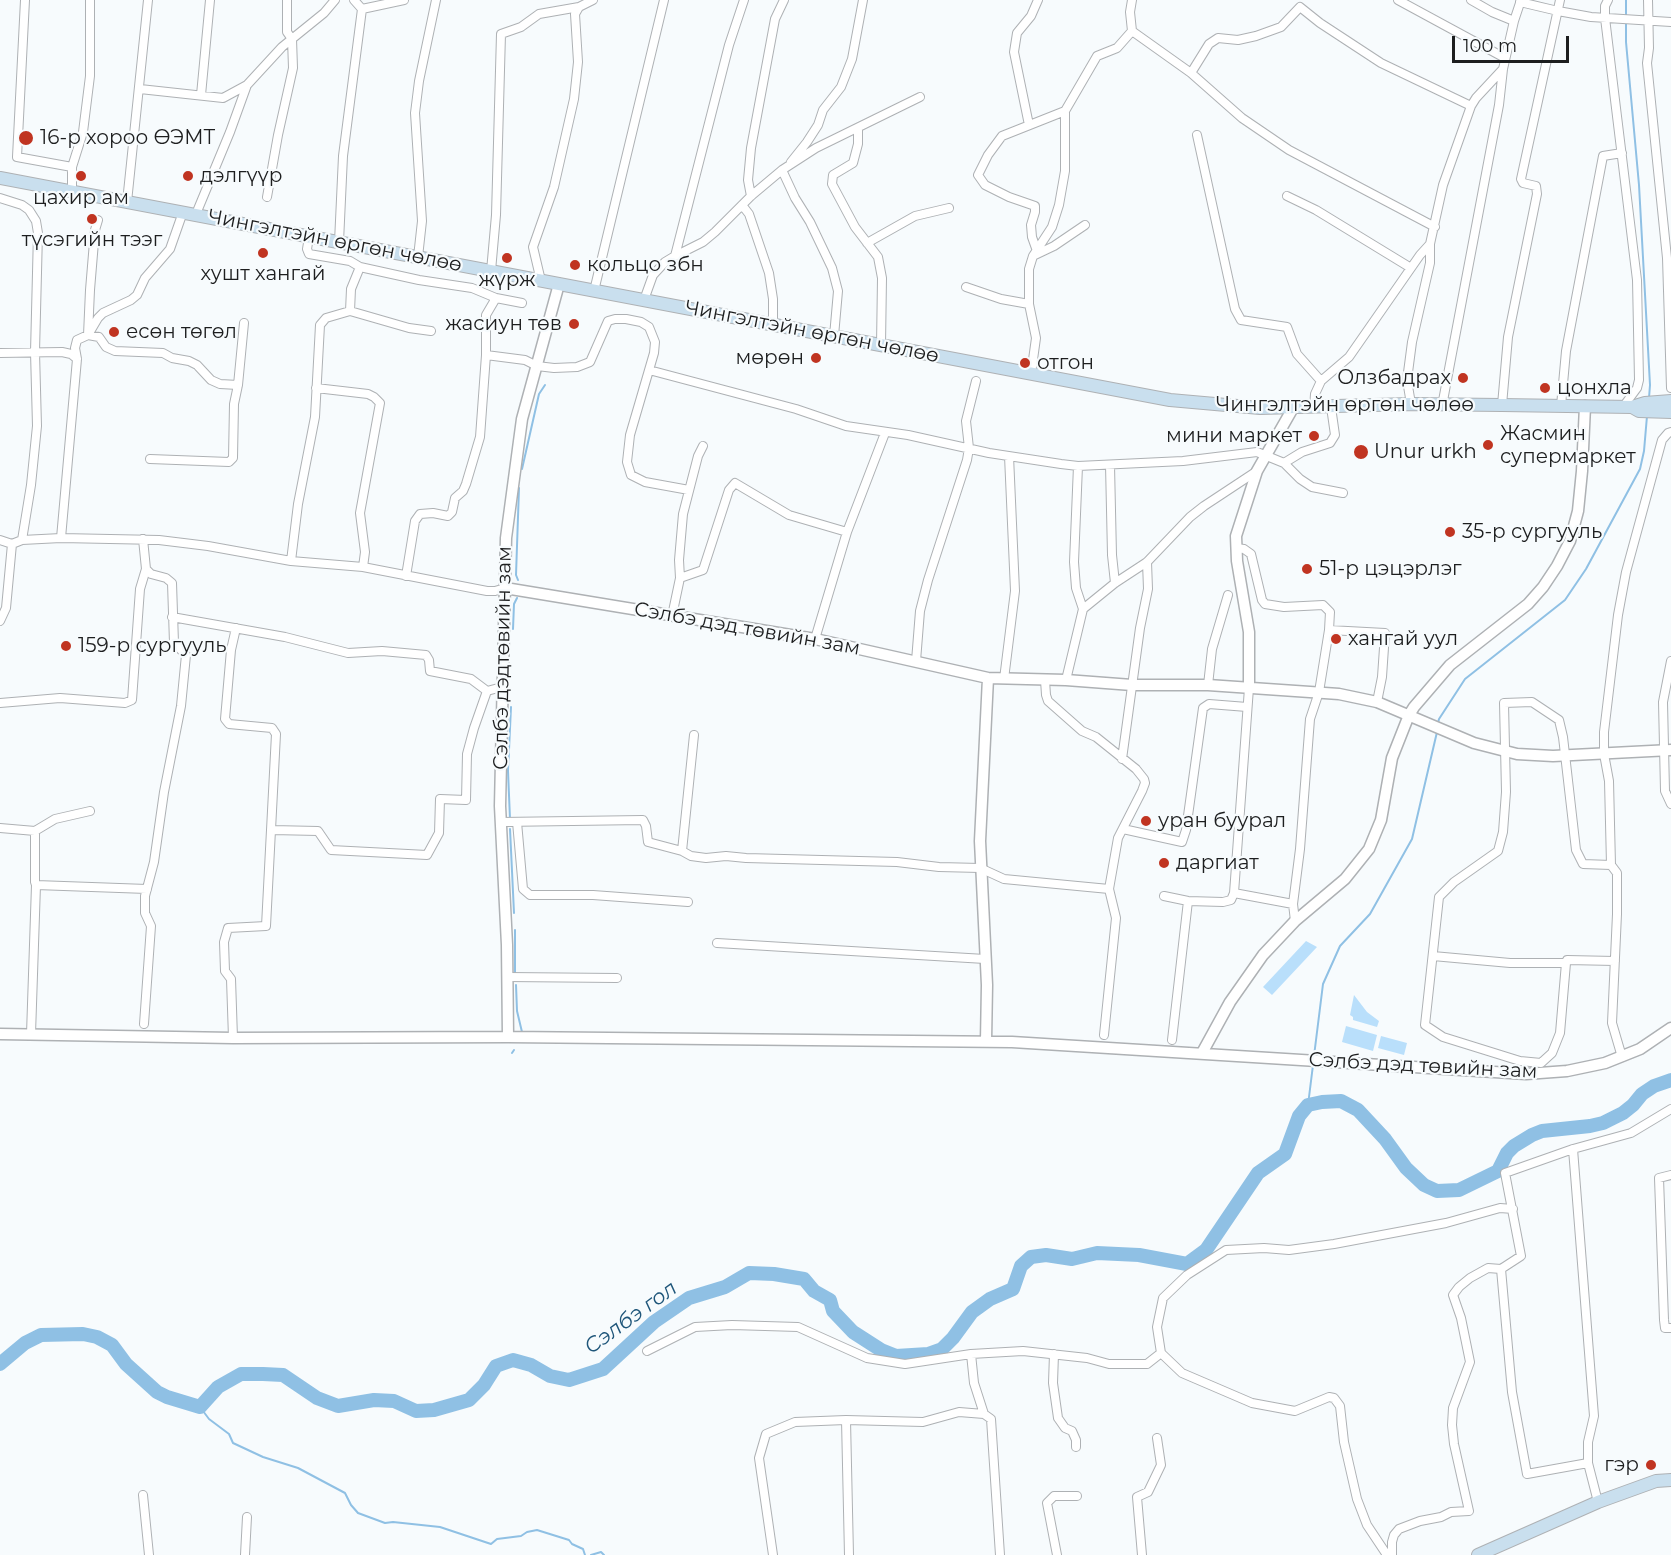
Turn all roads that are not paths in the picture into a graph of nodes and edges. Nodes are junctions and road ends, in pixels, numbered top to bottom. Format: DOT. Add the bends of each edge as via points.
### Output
graph roads {
  1 [pos="25,0"];
  2 [pos="90,0"];
  3 [pos="148,0"];
  4 [pos="210,0"];
  5 [pos="287,0"];
  6 [pos="336,0"];
  7 [pos="354,0"];
  8 [pos="404,0"];
  9 [pos="435,0"];
  10 [pos="593,0"];
  11 [pos="664,0"];
  12 [pos="744,0"];
  13 [pos="784,0"];
  14 [pos="863,0"];
  15 [pos="1038,0"];
  16 [pos="1132,0"];
  17 [pos="1398,0"];
  18 [pos="1471,0"];
  19 [pos="1560,0"];
  20 [pos="1608,0"];
  21 [pos="1648,0"];
  22 [pos="1521,1"];
  23 [pos="1299,4"];
  24 [pos="579,7"];
  25 [pos="362,9"];
  26 [pos="1558,11"];
  27 [pos="1605,18"];
  28 [pos="1649,20"];
  29 [pos="1514,21"];
  30 [pos="1671,22"];
  31 [pos="1132,31"];
  32 [pos="292,39"];
  33 [pos="1505,58"];
  34 [pos="1503,69"];
  35 [pos="1191,73"];
  36 [pos="247,85"];
  37 [pos="140,89"];
  38 [pos="201,95"];
  39 [pos="920,98"];
  40 [pos="1472,106"];
  41 [pos="1065,111"];
  42 [pos="1029,125"];
  43 [pos="858,128"];
  44 [pos="1197,135"];
  45 [pos="1622,153"];
  46 [pos="72,167"];
  47 [pos="784,169"];
  48 [pos="0,178"];
  49 [pos="72,191"];
  50 [pos="751,196"];
  51 [pos="1287,196"];
  52 [pos="267,197"];
  53 [pos="0,198"];
  54 [pos="127,202"];
  55 [pos="742,205"];
  56 [pos="949,208"];
  57 [pos="183,212"];
  58 [pos="196,214"];
  59 [pos="98,220"];
  60 [pos="1085,225"];
  61 [pos="1435,227"];
  62 [pos="309,237"];
  63 [pos="339,242"];
  64 [pos="867,243"];
  65 [pos="1430,244"];
  66 [pos="1035,253"];
  67 [pos="675,256"];
  68 [pos="418,257"];
  69 [pos="360,267"];
  70 [pos="1411,268"];
  71 [pos="491,271"];
  72 [pos="541,281"];
  73 [pos="559,284"];
  74 [pos="966,287"];
  75 [pos="594,291"];
  76 [pos="496,298"];
  77 [pos="644,300"];
  78 [pos="522,303"];
  79 [pos="1029,304"];
  80 [pos="350,310"];
  81 [pos="244,323"];
  82 [pos="773,325"];
  83 [pos="431,331"];
  84 [pos="88,335"];
  85 [pos="834,336"];
  86 [pos="881,345"];
  87 [pos="0,353"];
  88 [pos="35,353"];
  89 [pos="486,356"];
  90 [pos="77,359"];
  91 [pos="537,366"];
  92 [pos="649,370"];
  93 [pos="1032,374"];
  94 [pos="976,381"];
  95 [pos="1321,381"];
  96 [pos="238,385"];
  97 [pos="316,388"];
  98 [pos="1671,388"];
  99 [pos="1411,404"];
  100 [pos="1442,405"];
  101 [pos="1502,405"];
  102 [pos="1561,406"];
  103 [pos="1585,406"];
  104 [pos="1666,406"];
  105 [pos="1331,407"];
  106 [pos="1633,407"];
  107 [pos="1293,408"];
  108 [pos="1314,408"];
  109 [pos="1671,432"];
  110 [pos="885,433"];
  111 [pos="703,447"];
  112 [pos="969,448"];
  113 [pos="1265,454"];
  114 [pos="1009,456"];
  115 [pos="150,459"];
  116 [pos="1284,463"];
  117 [pos="1110,465"];
  118 [pos="1078,466"];
  119 [pos="1257,471"];
  120 [pos="689,490"];
  121 [pos="1343,493"];
  122 [pos="847,532"];
  123 [pos="61,538"];
  124 [pos="143,539"];
  125 [pos="0,540"];
  126 [pos="21,540"];
  127 [pos="12,544"];
  128 [pos="1236,548"];
  129 [pos="291,561"];
  130 [pos="1147,562"];
  131 [pos="363,567"];
  132 [pos="146,569"];
  133 [pos="406,576"];
  134 [pos="680,578"];
  135 [pos="1115,583"];
  136 [pos="505,588"];
  137 [pos="1228,595"];
  138 [pos="1083,609"];
  139 [pos="672,616"];
  140 [pos="172,617"];
  141 [pos="0,621"];
  142 [pos="236,628"];
  143 [pos="1329,630"];
  144 [pos="815,639"];
  145 [pos="916,661"];
  146 [pos="1671,661"];
  147 [pos="988,678"];
  148 [pos="1004,679"];
  149 [pos="1045,680"];
  150 [pos="1066,680"];
  151 [pos="1132,685"];
  152 [pos="1208,685"];
  153 [pos="502,687"];
  154 [pos="1249,688"];
  155 [pos="487,691"];
  156 [pos="1319,692"];
  157 [pos="1377,702"];
  158 [pos="0,703"];
  159 [pos="1248,707"];
  160 [pos="1414,717"];
  161 [pos="694,735"];
  162 [pos="1667,750"];
  163 [pos="1505,752"];
  164 [pos="1604,754"];
  165 [pos="1565,756"];
  166 [pos="1122,759"];
  167 [pos="1671,804"];
  168 [pos="90,811"];
  169 [pos="501,822"];
  170 [pos="517,822"];
  171 [pos="0,828"];
  172 [pos="1123,829"];
  173 [pos="35,831"];
  174 [pos="272,831"];
  175 [pos="682,851"];
  176 [pos="1611,865"];
  177 [pos="980,867"];
  178 [pos="36,885"];
  179 [pos="147,889"];
  180 [pos="1108,889"];
  181 [pos="1234,893"];
  182 [pos="1164,896"];
  183 [pos="1188,901"];
  184 [pos="688,902"];
  185 [pos="1293,904"];
  186 [pos="1295,921"];
  187 [pos="717,943"];
  188 [pos="1432,956"];
  189 [pos="986,959"];
  190 [pos="1615,961"];
  191 [pos="1566,963"];
  192 [pos="507,977"];
  193 [pos="617,978"];
  194 [pos="144,1024"];
  195 [pos="1671,1028"];
  196 [pos="0,1034"];
  197 [pos="31,1034"];
  198 [pos="1104,1035"];
  199 [pos="508,1037"];
  200 [pos="233,1038"];
  201 [pos="1172,1040"];
  202 [pos="986,1041"];
  203 [pos="1202,1053"];
  204 [pos="1622,1057"];
  205 [pos="1671,1110"];
  206 [pos="1573,1149"];
  207 [pos="1671,1175"];
  208 [pos="1513,1209"];
  209 [pos="1501,1269"];
  210 [pos="1671,1328"];
  211 [pos="647,1352"];
  212 [pos="1161,1353"];
  213 [pos="971,1354"];
  214 [pos="1054,1354"];
  215 [pos="984,1414"];
  216 [pos="846,1420"];
  217 [pos="1157,1438"];
  218 [pos="1076,1447"];
  219 [pos="1588,1463"];
  220 [pos="1671,1480"];
  221 [pos="143,1495"];
  222 [pos="1077,1496"];
  223 [pos="1598,1502"];
  224 [pos="247,1516"];
  225 [pos="149,1555"];
  226 [pos="245,1555"];
  227 [pos="773,1555"];
  228 [pos="849,1555"];
  229 [pos="1000,1555"];
  230 [pos="1057,1555"];
  231 [pos="1142,1555"];
  232 [pos="1387,1555"];
  233 [pos="1392,1555"];
  234 [pos="1478,1555"];
  1 -- 46 [label="street" via="17,157"];
  2 -- 46 [label="street" via="90,76 83,132"];
  3 -- 37 [label="street"];
  4 -- 38 [label="street"];
  5 -- 32 [label="street" via="287,32"];
  6 -- 32 [label="street"];
  7 -- 25 [label="street"];
  8 -- 25 [label="street"];
  9 -- 68 [label="street" via="415,113 422,221"];
  10 -- 24 [label="street"];
  11 -- 75 [label="street"];
  12 -- 67 [label="street"];
  13 -- 50 [label="street" via="775,19 751,148"];
  14 -- 47 [label="street" via="852,59 841,87 823,110 807,142"];
  15 -- 42 [label="street" via="1017,33 1014,52"];
  16 -- 31 [label="street"];
  17 -- 33 [label="street"];
  18 -- 29 [label="street"];
  19 -- 26 [label="street"];
  20 -- 27 [label="street"];
  21 -- 28 [label="street"];
  22 -- 26 [label="street"];
  22 -- 29 [label="street"];
  23 -- 35 [label="street" via="1281,27 1256,36 1218,38 1209,44"];
  23 -- 40 [label="street" via="1320,23 1381,63"];
  24 -- 71 [label="street" via="540,14 501,34"];
  24 -- 72 [label="street" via="575,14 578,62 574,99 554,187 533,247"];
  25 -- 63 [label="street" via="344,156"];
  26 -- 27 [label="street"];
  26 -- 101 [label="street" via="1521,179 1536,186 1537,194 1508,337"];
  27 -- 28 [label="street"];
  27 -- 45 [label="street"];
  28 -- 30 [label="street"];
  28 -- 98 [label="street" via="1647,63 1667,258"];
  29 -- 33 [label="street"];
  31 -- 35 [label="street"];
  31 -- 41 [label="street" via="1117,48 1097,56"];
  32 -- 36 [label="street"];
  32 -- 52 [label="street" via="293,68"];
  33 -- 34 [label="street"];
  34 -- 40 [label="street"];
  34 -- 100 [label="street"];
  35 -- 61 [label="street" via="1242,118 1289,150"];
  36 -- 38 [label="street" via="223,98"];
  36 -- 58 [label="street"];
  37 -- 38 [label="street"];
  37 -- 54 [label="street"];
  39 -- 43 [label="street"];
  40 -- 61 [label="street" via="1443,184"];
  41 -- 42 [label="street"];
  41 -- 66 [label="street" via="1065,171 1059,205 1052,227"];
  42 -- 66 [label="street" via="1002,136 978,175 985,185 1035,206 1031,225"];
  43 -- 47 [label="street"];
  43 -- 64 [label="street" via="853,163 833,175 832,184"];
  44 -- 95 [label="street" via="1235,309 1241,321 1287,327 1298,354"];
  45 -- 102 [label="street" via="1603,156 1566,351"];
  45 -- 106 [label="street" via="1637,280 1638,369"];
  46 -- 49 [label="street"];
  47 -- 50 [label="street"];
  47 -- 85 [label="street" via="832,268 838,291"];
  48 -- 49 [label="main road, Чингэлтэйн өргөн чөлөө"];
  49 -- 54 [label="main road, Чингэлтэйн өргөн чөлөө"];
  50 -- 55 [label="street"];
  51 -- 70 [label="street"];
  53 -- 88 [label="street" via="22,205 36,221"];
  54 -- 57 [label="main road, Чингэлтэйн өргөн чөлөө"];
  55 -- 67 [label="street" via="703,242"];
  55 -- 82 [label="street" via="749,214 769,273"];
  56 -- 64 [label="street" via="915,216"];
  57 -- 58 [label="main road, Чингэлтэйн өргөн чөлөө"];
  57 -- 84 [label="street" via="170,249 136,295 100,315"];
  58 -- 62 [label="main road, Чингэлтэйн өргөн чөлөө"];
  59 -- 84 [label="street"];
  60 -- 66 [label="street" via="1054,246"];
  61 -- 65 [label="street"];
  62 -- 63 [label="main road, Чингэлтэйн өргөн чөлөө"];
  62 -- 69 [label="street" via="309,254 350,261"];
  63 -- 68 [label="main road, Чингэлтэйн өргөн чөлөө"];
  64 -- 86 [label="street" via="878,257 882,278"];
  65 -- 70 [label="street"];
  65 -- 99 [label="street" via="1430,263 1407,380"];
  66 -- 79 [label="street" via="1029,269"];
  67 -- 77 [label="street" via="653,275"];
  68 -- 71 [label="main road, Чингэлтэйн өргөн чөлөө"];
  69 -- 76 [label="street" via="472,288"];
  69 -- 80 [label="street" via="351,289"];
  70 -- 95 [label="street" via="1349,357"];
  71 -- 72 [label="main road, Чингэлтэйн өргөн чөлөө"];
  72 -- 73 [label="main road, Чингэлтэйн өргөн чөлөө"];
  73 -- 75 [label="main road, Чингэлтэйн өргөн чөлөө"];
  73 -- 91 [label="street, Сэлбэ дэдтөвийн зам"];
  74 -- 79 [label="street"];
  75 -- 77 [label="main road, Чингэлтэйн өргөн чөлөө"];
  76 -- 78 [label="street"];
  76 -- 89 [label="street" via="486,315"];
  77 -- 82 [label="main road, Чингэлтэйн өргөн чөлөө"];
  79 -- 93 [label="street" via="1036,338"];
  80 -- 83 [label="street"];
  80 -- 97 [label="street" via="326,318 320,325"];
  81 -- 96 [label="street"];
  82 -- 85 [label="main road, Чингэлтэйн өргөн чөлөө"];
  84 -- 90 [label="street" via="77,340"];
  84 -- 96 [label="street" via="99,337 115,351 163,353 189,361 211,380"];
  85 -- 86 [label="main road, Чингэлтэйн өргөн чөлөө"];
  86 -- 93 [label="main road, Чингэлтэйн өргөн чөлөө"];
  87 -- 88 [label="street"];
  88 -- 90 [label="street" via="62,352"];
  88 -- 126 [label="street" via="37,426"];
  89 -- 91 [label="street" via="525,360"];
  89 -- 133 [label="street" via="480,437 466,484 448,516 420,514 415,521"];
  90 -- 123 [label="street"];
  91 -- 92 [label="street" via="585,365 608,321 615,318 649,327 655,342"];
  91 -- 136 [label="street, Сэлбэ дэдтөвийн зам" via="522,419 514,474"];
  92 -- 110 [label="street" via="846,426"];
  92 -- 120 [label="street" via="630,435 627,462 631,475 645,482"];
  93 -- 107 [label="main road, Чингэлтэйн өргөн чөлөө" via="1187,402"];
  94 -- 112 [label="street" via="966,421"];
  95 -- 108 [label="street"];
  96 -- 115 [label="street" via="233,458 229,462"];
  97 -- 129 [label="street" via="315,417"];
  97 -- 131 [label="street" via="368,394 380,403 360,513"];
  99 -- 100 [label="main road, Чингэлтэйн өргөн чөлөө"];
  99 -- 105 [label="main road, Чингэлтэйн өргөн чөлөө"];
  100 -- 101 [label="main road, Чингэлтэйн өргөн чөлөө"];
  101 -- 102 [label="main road, Чингэлтэйн өргөн чөлөө"];
  102 -- 103 [label="main road, Чингэлтэйн өргөн чөлөө"];
  103 -- 106 [label="main road, Чингэлтэйн өргөн чөлөө"];
  103 -- 160 [label="street" via="1578,511 1557,566 1522,609 1440,675"];
  104 -- 106 [label="main road, Чингэлтэйн өргөн чөлөө"];
  105 -- 108 [label="main road, Чингэлтэйн өргөн чөлөө"];
  105 -- 116 [label="street" via="1335,435 1330,443"];
  107 -- 108 [label="main road, Чингэлтэйн өргөн чөлөө"];
  107 -- 113 [label="street"];
  109 -- 164 [label="street" via="1662,440 1626,573 1610,677"];
  110 -- 112 [label="street"];
  110 -- 122 [label="street"];
  111 -- 120 [label="street"];
  112 -- 114 [label="street"];
  112 -- 145 [label="street" via="920,611"];
  113 -- 116 [label="street"];
  113 -- 117 [label="street"];
  113 -- 119 [label="street"];
  114 -- 118 [label="street"];
  114 -- 148 [label="street" via="1015,591"];
  116 -- 121 [label="street" via="1308,484"];
  117 -- 118 [label="street"];
  117 -- 135 [label="street"];
  118 -- 138 [label="street" via="1074,562"];
  119 -- 128 [label="street" via="1240,521"];
  119 -- 130 [label="street" via="1190,517"];
  120 -- 134 [label="street" via="681,525"];
  122 -- 134 [label="street" via="789,515 735,483 729,490 703,570"];
  122 -- 144 [label="street"];
  123 -- 124 [label="street"];
  123 -- 126 [label="street"];
  124 -- 129 [label="street"];
  124 -- 132 [label="street"];
  125 -- 127 [label="street"];
  126 -- 127 [label="street"];
  127 -- 141 [label="street" via="6,608"];
  128 -- 143 [label="street" via="1251,554 1265,604 1323,605 1330,612"];
  128 -- 154 [label="street" via="1249,632"];
  129 -- 131 [label="street"];
  130 -- 135 [label="street"];
  130 -- 151 [label="street" via="1148,589"];
  131 -- 133 [label="street"];
  132 -- 140 [label="street" via="172,583"];
  132 -- 158 [label="street" via="140,589 132,699 125,703 60,698"];
  133 -- 136 [label="street" via="486,591"];
  134 -- 139 [label="street"];
  135 -- 138 [label="street"];
  136 -- 139 [label="street, Сэлбэ дэд төвийн зам"];
  136 -- 153 [label="street, Сэлбэ дэдтөвийн зам"];
  137 -- 152 [label="street" via="1212,648"];
  138 -- 150 [label="street"];
  139 -- 144 [label="street, Сэлбэ дэд төвийн зам"];
  140 -- 142 [label="street"];
  140 -- 179 [label="street" via="174,643 186,655 181,706"];
  142 -- 155 [label="street" via="348,654 382,651 426,655 430,671 471,679"];
  142 -- 174 [label="street" via="225,719 229,724 272,728 276,734"];
  143 -- 156 [label="street"];
  143 -- 157 [label="street" via="1385,633"];
  144 -- 145 [label="street, Сэлбэ дэд төвийн зам"];
  145 -- 147 [label="street, Сэлбэ дэд төвийн зам"];
  146 -- 162 [label="street" via="1664,702"];
  147 -- 148 [label="street, Сэлбэ дэд төвийн зам"];
  147 -- 177 [label="street"];
  148 -- 149 [label="street, Сэлбэ дэд төвийн зам"];
  149 -- 150 [label="street, Сэлбэ дэд төвийн зам"];
  149 -- 166 [label="street" via="1048,701"];
  150 -- 151 [label="street, Сэлбэ дэд төвийн зам"];
  151 -- 152 [label="street, Сэлбэ дэд төвийн зам"];
  151 -- 166 [label="street"];
  152 -- 154 [label="street, Сэлбэ дэд төвийн зам"];
  153 -- 155 [label="street"];
  153 -- 169 [label="street, Сэлбэ дэдтөвийн зам"];
  154 -- 156 [label="street, Сэлбэ дэд төвийн зам"];
  154 -- 159 [label="street"];
  155 -- 174 [label="street" via="466,754 466,800 440,799 439,833 427,855 331,850 318,831"];
  156 -- 157 [label="street, Сэлбэ дэд төвийн зам"];
  156 -- 185 [label="street" via="1310,719"];
  157 -- 160 [label="street, Сэлбэ дэд төвийн зам"];
  159 -- 172 [label="street" via="1209,704 1203,708 1182,842"];
  159 -- 181 [label="street"];
  160 -- 163 [label="street"];
  160 -- 186 [label="street" via="1392,758 1381,820 1369,849 1345,879"];
  161 -- 175 [label="street"];
  162 -- 164 [label="street"];
  162 -- 167 [label="street" via="1665,793"];
  163 -- 165 [label="street"];
  163 -- 165 [label="street" via="1504,703 1532,702 1559,720"];
  163 -- 188 [label="street" via="1506,792 1498,851 1438,897"];
  164 -- 165 [label="street"];
  164 -- 176 [label="street" via="1609,781"];
  165 -- 176 [label="street" via="1576,850 1583,864"];
  166 -- 172 [label="street" via="1145,783"];
  168 -- 173 [label="street" via="55,819"];
  169 -- 170 [label="street"];
  169 -- 192 [label="street, Сэлбэ дэдтөвийн зам"];
  170 -- 175 [label="street" via="643,820 648,842"];
  170 -- 184 [label="street" via="523,889 530,895"];
  171 -- 173 [label="street"];
  172 -- 180 [label="street" via="1114,850"];
  173 -- 178 [label="street"];
  174 -- 200 [label="street" via="266,926 228,928 224,942 225,971 231,979"];
  175 -- 177 [label="street" via="706,858"];
  176 -- 190 [label="street" via="1617,873"];
  177 -- 180 [label="street" via="1004,879"];
  177 -- 189 [label="street"];
  178 -- 179 [label="street"];
  178 -- 197 [label="street"];
  179 -- 194 [label="street" via="145,913 151,926"];
  180 -- 198 [label="street" via="1116,918"];
  181 -- 183 [label="street" via="1231,900 1223,902"];
  181 -- 185 [label="street"];
  182 -- 183 [label="street"];
  183 -- 201 [label="street"];
  185 -- 186 [label="street"];
  186 -- 203 [label="street" via="1243,982"];
  187 -- 189 [label="street"];
  188 -- 191 [label="street"];
  188 -- 191 [label="street" via="1425,1024 1443,1037 1541,1063 1552,1053 1560,1033"];
  189 -- 202 [label="street"];
  190 -- 191 [label="street"];
  190 -- 204 [label="street" via="1612,1023"];
  192 -- 193 [label="street"];
  192 -- 199 [label="street, Сэлбэ дэдтөвийн зам"];
  195 -- 204 [label="street, Сэлбэ дэд төвийн зам" via="1649,1045"];
  196 -- 197 [label="street, Сэлбэ дэд төвийн зам"];
  197 -- 200 [label="street, Сэлбэ дэд төвийн зам"];
  199 -- 200 [label="street, Сэлбэ дэд төвийн зам"];
  199 -- 202 [label="street, Сэлбэ дэд төвийн зам"];
  202 -- 203 [label="street, Сэлбэ дэд төвийн зам"];
  203 -- 204 [label="street, Сэлбэ дэд төвийн зам" via="1527,1074 1567,1071"];
  205 -- 206 [label="street" via="1631,1133"];
  206 -- 208 [label="street" via="1505,1173"];
  206 -- 219 [label="street" via="1594,1416"];
  207 -- 210 [label="street" via="1659,1178 1664,1320 1665,1328"];
  208 -- 209 [label="street" via="1521,1256"];
  208 -- 212 [label="street" via="1500,1208 1446,1223 1334,1244 1289,1250 1223,1250 1163,1298 1157,1327"];
  209 -- 219 [label="street" via="1512,1392 1527,1474"];
  209 -- 233 [label="street" via="1488,1268 1470,1278 1453,1296 1470,1362 1453,1408 1452,1425 1469,1511 1451,1512 1399,1529 1394,1534"];
  211 -- 213 [label="street" via="695,1328 732,1325 798,1327 867,1358 905,1364"];
  212 -- 214 [label="street" via="1147,1364 1109,1364"];
  212 -- 232 [label="street" via="1182,1373 1252,1403 1295,1411 1334,1398 1340,1406 1357,1499 1367,1525"];
  213 -- 214 [label="street"];
  213 -- 215 [label="street" via="974,1383"];
  214 -- 218 [label="street" via="1058,1418 1072,1431"];
  215 -- 216 [label="street" via="959,1412 923,1422"];
  215 -- 229 [label="street" via="991,1419"];
  216 -- 227 [label="street" via="795,1422 766,1434 759,1458"];
  216 -- 228 [label="street"];
  217 -- 231 [label="street" via="1161,1465 1148,1492 1137,1497"];
  219 -- 223 [label="street"];
  220 -- 223 [label="main road" via="1656,1481"];
  221 -- 225 [label="street"];
  222 -- 230 [label="street" via="1054,1496 1047,1503"];
  223 -- 234 [label="main road"];
  224 -- 226 [label="street"];
}
